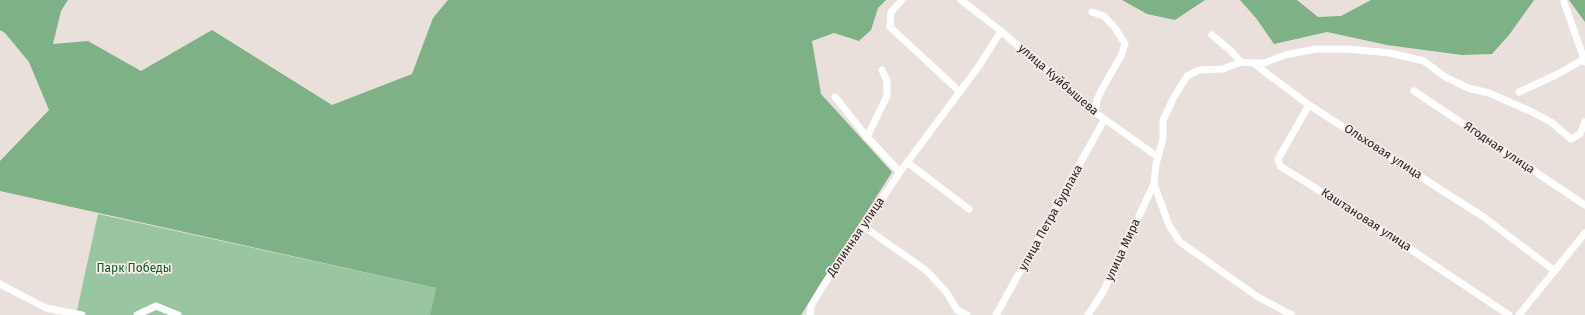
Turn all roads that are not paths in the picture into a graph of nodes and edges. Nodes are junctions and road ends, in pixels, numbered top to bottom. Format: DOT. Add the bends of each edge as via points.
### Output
graph roads {
  1 [pos="902,0"];
  2 [pos="961,0"];
  3 [pos="1564,2"];
  4 [pos="1092,12"];
  5 [pos="1000,31"];
  6 [pos="1212,35"];
  7 [pos="1584,60"];
  8 [pos="1241,62"];
  9 [pos="1252,63"];
  10 [pos="882,70"];
  11 [pos="1414,91"];
  12 [pos="960,92"];
  13 [pos="1519,92"];
  14 [pos="835,97"];
  15 [pos="1309,105"];
  16 [pos="1096,114"];
  17 [pos="1104,120"];
  18 [pos="1585,122"];
  19 [pos="867,137"];
  20 [pos="1158,157"];
  21 [pos="908,163"];
  22 [pos="900,172"];
  23 [pos="1154,184"];
  24 [pos="1585,205"];
  25 [pos="969,209"];
  26 [pos="864,226"];
  27 [pos="1585,233"];
  28 [pos="1555,271"];
  29 [pos="0,284"];
  30 [pos="82,315"];
  31 [pos="136,315"];
  32 [pos="178,315"];
  33 [pos="810,315"];
  34 [pos="967,315"];
  35 [pos="996,315"];
  36 [pos="1088,315"];
  37 [pos="1292,315"];
  38 [pos="1509,315"];
  39 [pos="1519,315"];
  1 -- 12 [label="street" via="890,12 890,27"];
  2 -- 5 [label="street, улица Куйбышева"];
  3 -- 7 [label="street"];
  4 -- 16 [label="street" via="1104,16 1125,44 1121,56 1100,91"];
  5 -- 12 [label="street, Долинная улица"];
  5 -- 16 [label="street, улица Куйбышева"];
  6 -- 8 [label="street"];
  7 -- 13 [label="street"];
  8 -- 9 [label="street"];
  8 -- 20 [label="street" via="1223,69 1199,70 1187,76 1164,120 1163,139"];
  9 -- 15 [label="street, Ольховая улица"];
  9 -- 18 [label="street" via="1264,63 1285,55 1316,49 1390,53 1424,61 1445,77 1468,88 1489,93 1532,112 1551,122 1571,139 1580,134"];
  10 -- 19 [label="street" via="887,82 887,96"];
  11 -- 24 [label="street, Ягодная улица"];
  12 -- 21 [label="street, Долинная улица"];
  14 -- 19 [label="street"];
  15 -- 28 [label="street, Ольховая улица" via="1486,218"];
  15 -- 38 [label="street, Каштановая улица" via="1278,159 1280,166"];
  16 -- 17 [label="street, улица Куйбышева"];
  17 -- 20 [label="street, улица Куйбышева"];
  17 -- 35 [label="street, улица Петра Бурлака"];
  19 -- 22 [label="street"];
  20 -- 23 [label="street"];
  21 -- 22 [label="street, Долинная улица"];
  21 -- 25 [label="street"];
  22 -- 26 [label="street, Долинная улица"];
  23 -- 36 [label="street, улица Мира" via="1104,292"];
  23 -- 37 [label="street" via="1169,226 1180,242 1258,296"];
  26 -- 33 [label="street, Долинная улица" via="823,286 811,306"];
  26 -- 34 [label="street" via="927,271 947,293 957,310"];
  27 -- 28 [label="street"];
  28 -- 39 [label="street"];
  29 -- 30 [label="street" via="46,308"];
  31 -- 32 [label="street" via="156,306"];
}
